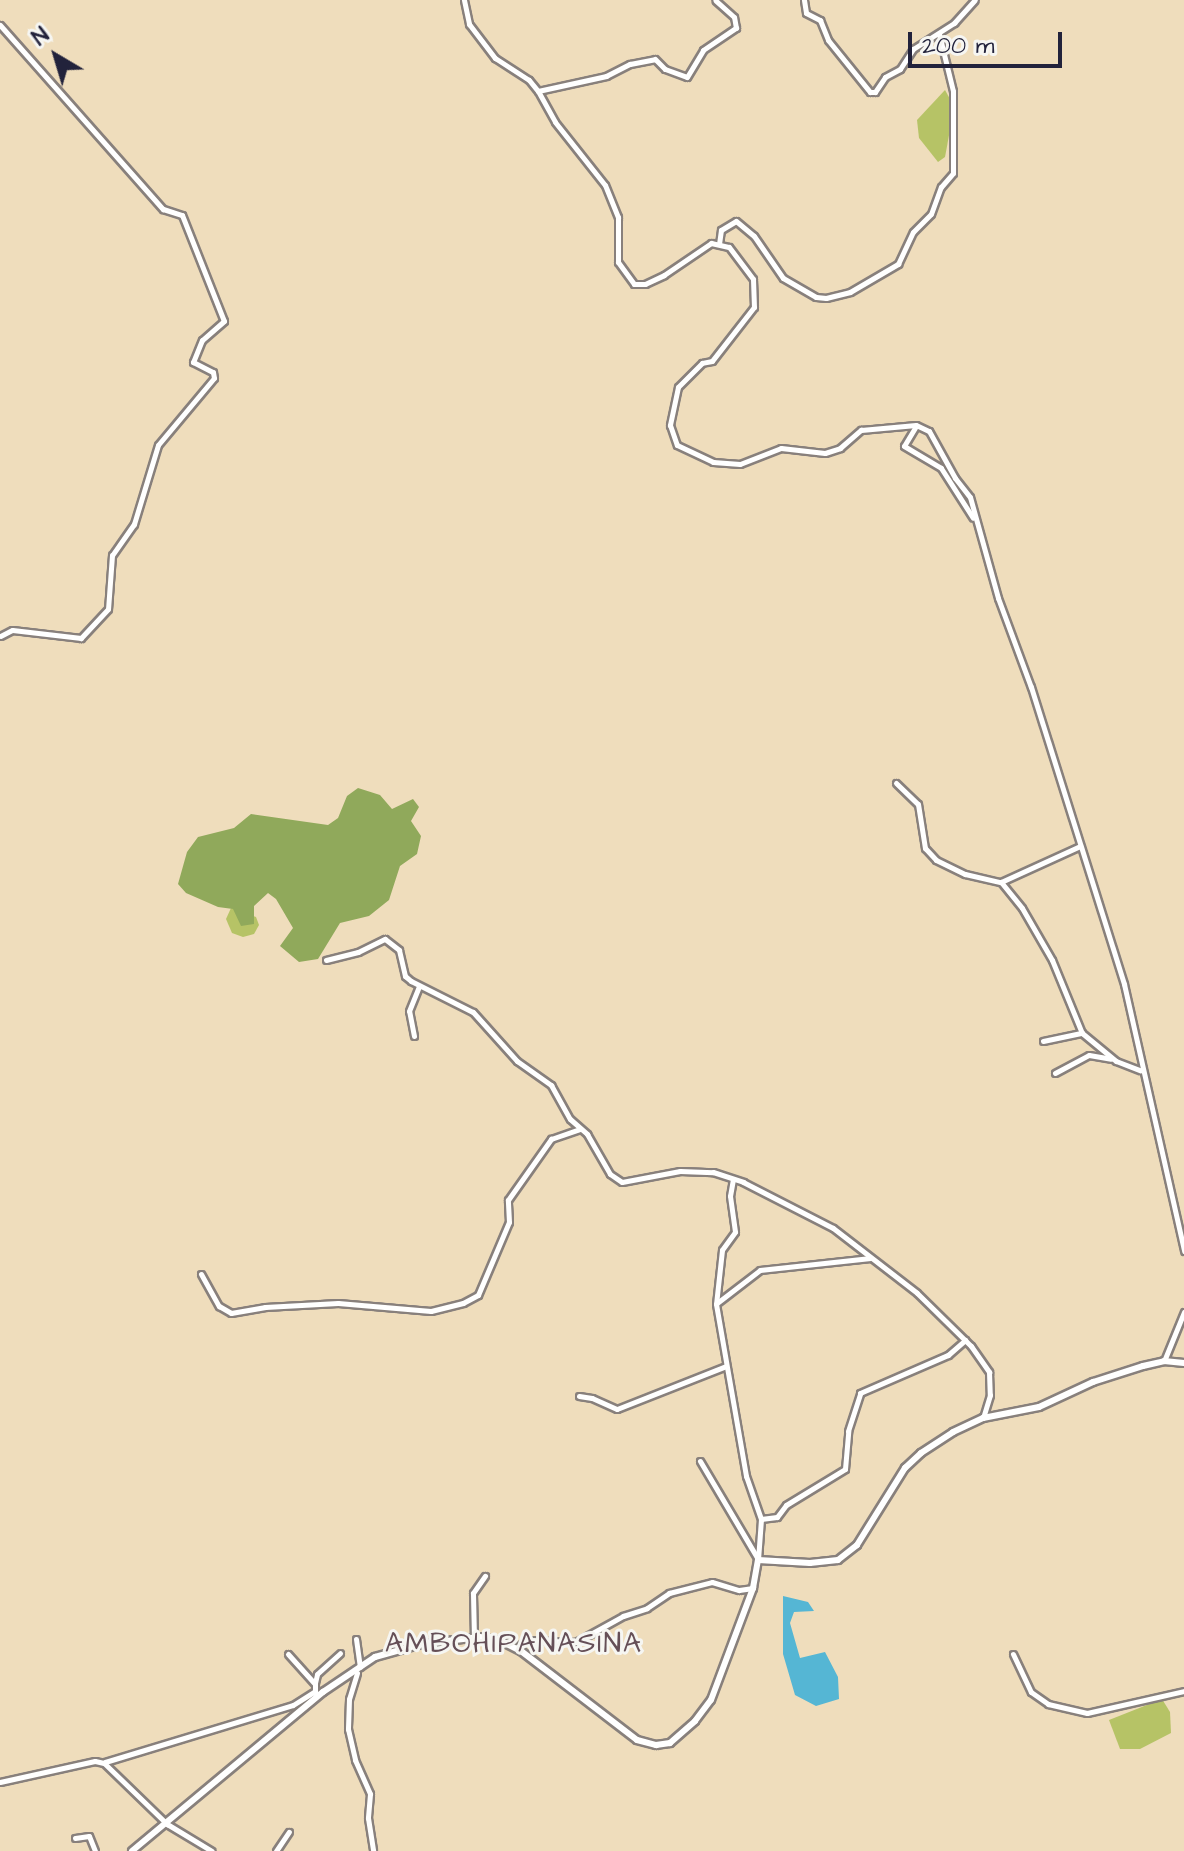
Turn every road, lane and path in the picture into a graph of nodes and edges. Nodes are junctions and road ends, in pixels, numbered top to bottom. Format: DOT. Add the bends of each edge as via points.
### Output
graph roads {
  1 [pos="464,0"];
  2 [pos="715,0"];
  3 [pos="804,0"];
  4 [pos="975,0"];
  5 [pos="0,25"];
  6 [pos="939,34"];
  7 [pos="538,91"];
  8 [pos="719,244"];
  9 [pos="916,425"];
  10 [pos="977,528"];
  11 [pos="0,636"];
  12 [pos="896,783"];
  13 [pos="1080,846"];
  14 [pos="1001,882"];
  15 [pos="326,960"];
  16 [pos="419,986"];
  17 [pos="1082,1033"];
  18 [pos="414,1036"];
  19 [pos="1043,1041"];
  20 [pos="1116,1061"];
  21 [pos="1141,1070"];
  22 [pos="1055,1073"];
  23 [pos="581,1128"];
  24 [pos="733,1179"];
  25 [pos="1184,1251"];
  26 [pos="870,1258"];
  27 [pos="201,1274"];
  28 [pos="716,1304"];
  29 [pos="1184,1312"];
  30 [pos="966,1340"];
  31 [pos="1164,1361"];
  32 [pos="1184,1363"];
  33 [pos="726,1366"];
  34 [pos="579,1396"];
  35 [pos="983,1418"];
  36 [pos="700,1461"];
  37 [pos="761,1519"];
  38 [pos="758,1560"];
  39 [pos="485,1576"];
  40 [pos="753,1588"];
  41 [pos="474,1638"];
  42 [pos="356,1639"];
  43 [pos="516,1648"];
  44 [pos="340,1653"];
  45 [pos="288,1654"];
  46 [pos="1013,1654"];
  47 [pos="358,1670"];
  48 [pos="315,1691"];
  49 [pos="1184,1691"];
  50 [pos="104,1763"];
  51 [pos="0,1782"];
  52 [pos="167,1824"];
  53 [pos="289,1832"];
  54 [pos="75,1838"];
  55 [pos="95,1851"];
  56 [pos="132,1851"];
  57 [pos="212,1851"];
  58 [pos="276,1851"];
  59 [pos="373,1851"];
  1 -- 7 [label="street" via="469,24 495,58"];
  2 -- 7 [label="street" via="734,17 736,28 703,50 687,77 655,59"];
  3 -- 6 [label="street" via="806,13 820,20 828,40 870,92 900,69 913,49"];
  4 -- 6 [label="street"];
  5 -- 11 [label="street" via="163,209 182,215 224,321 202,340 193,362 213,372 214,378 158,445 134,524 112,555 108,609 81,638 12,630"];
  6 -- 8 [label="street" via="953,91 953,173 898,264 850,292 816,297 783,278 754,236 736,221 721,230"];
  7 -- 8 [label="street" via="555,122 605,185 618,217 618,262 634,284 655,280 711,243"];
  8 -- 9 [label="street" via="729,247 753,279 754,307 712,361 702,363 678,387 670,425 677,445 713,462 740,464 781,448 825,453 861,430"];
  9 -- 10 [label="street" via="929,431 970,497"];
  9 -- 10 [label="street" via="904,446 941,468"];
  10 -- 13 [label="street"];
  12 -- 14 [label="street" via="918,804 925,848 936,860"];
  13 -- 14 [label="street"];
  13 -- 21 [label="street" via="1124,984"];
  14 -- 17 [label="street" via="1052,960"];
  15 -- 16 [label="street" via="385,939 399,950 405,976"];
  16 -- 18 [label="street" via="409,1011"];
  16 -- 23 [label="street" via="473,1012 517,1061 551,1085"];
  17 -- 19 [label="street"];
  17 -- 20 [label="street"];
  20 -- 21 [label="street"];
  20 -- 22 [label="street" via="1089,1055"];
  21 -- 25 [label="street"];
  23 -- 24 [label="street" via="610,1174 622,1182 680,1171"];
  23 -- 27 [label="street" via="551,1139 508,1200 509,1222 478,1295 463,1303 431,1311 338,1303 231,1313 219,1306"];
  24 -- 26 [label="street" via="833,1228"];
  24 -- 28 [label="street" via="735,1232 722,1250"];
  26 -- 28 [label="street" via="760,1270"];
  26 -- 30 [label="street"];
  28 -- 33 [label="street"];
  29 -- 31 [label="street"];
  30 -- 35 [label="street" via="989,1372"];
  30 -- 37 [label="street" via="948,1355 860,1393 848,1431 845,1469 786,1505 777,1517"];
  31 -- 32 [label="street"];
  31 -- 35 [label="street" via="1093,1382 1039,1407"];
  33 -- 34 [label="street" via="617,1409"];
  33 -- 37 [label="street" via="746,1476"];
  35 -- 38 [label="street" via="913,1461 857,1545 838,1560"];
  36 -- 38 [label="street"];
  37 -- 38 [label="street"];
  38 -- 40 [label="street"];
  39 -- 41 [label="street" via="473,1593"];
  40 -- 43 [label="street" via="739,1590 712,1582 669,1593 576,1642 527,1640"];
  40 -- 43 [label="street" via="711,1700 670,1743 637,1740"];
  41 -- 43 [label="street"];
  41 -- 47 [label="street" via="422,1644 375,1657"];
  42 -- 47 [label="street"];
  44 -- 48 [label="street" via="317,1674"];
  45 -- 48 [label="street"];
  46 -- 49 [label="street" via="1031,1692 1048,1704 1087,1713"];
  47 -- 48 [label="street"];
  47 -- 59 [label="street" via="349,1699 348,1729 370,1794"];
  48 -- 50 [label="street" via="293,1705"];
  48 -- 52 [label="street"];
  50 -- 51 [label="street"];
  50 -- 52 [label="street"];
  52 -- 56 [label="street"];
  52 -- 57 [label="street"];
  53 -- 58 [label="street"];
  54 -- 55 [label="street" via="89,1836"];
}
